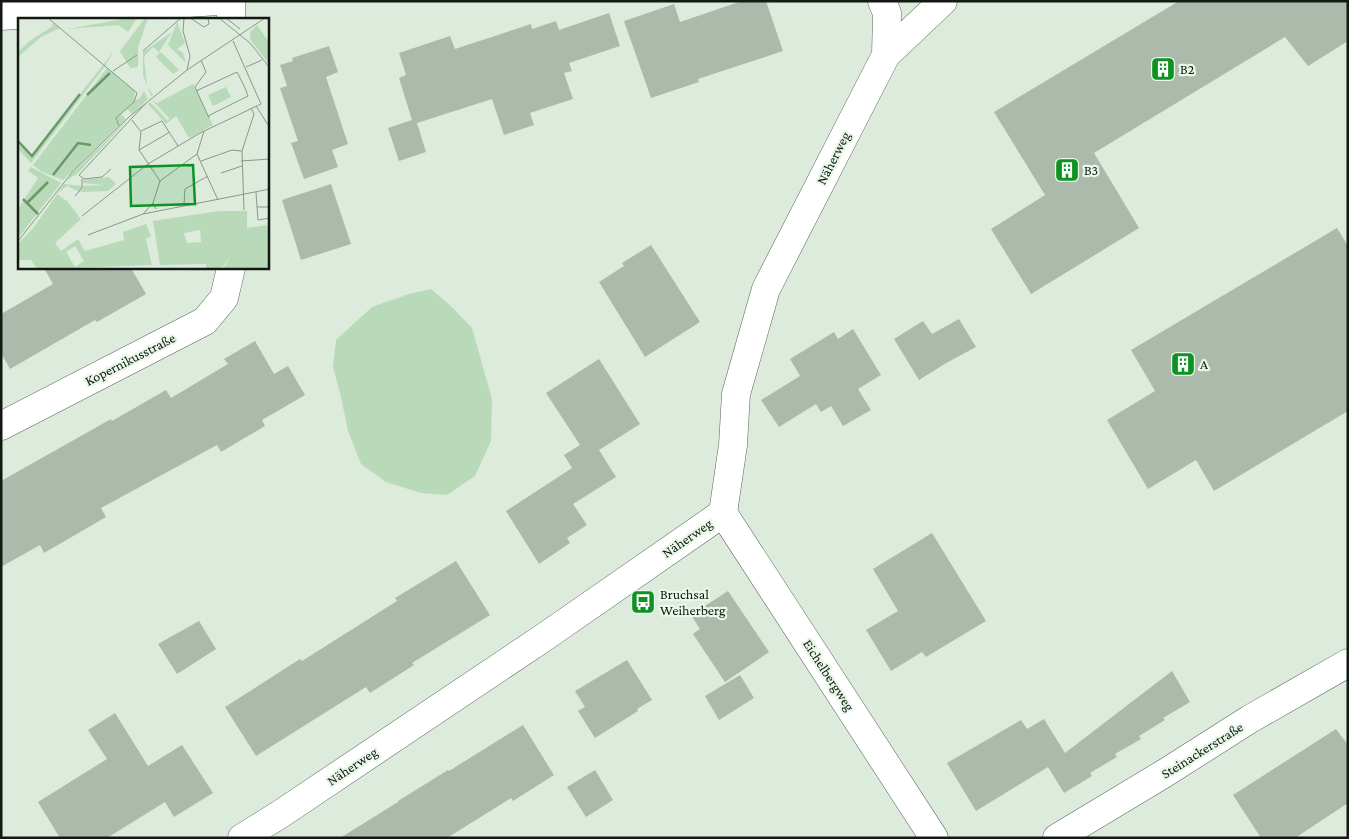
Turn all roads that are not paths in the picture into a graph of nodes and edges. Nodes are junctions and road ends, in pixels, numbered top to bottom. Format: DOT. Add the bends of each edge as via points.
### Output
graph roads {
  1 [pos="217,1"];
  2 [pos="231,1"];
  3 [pos="882,1"];
  4 [pos="943,1"];
  5 [pos="1,16"];
  6 [pos="231,18"];
  7 [pos="886,55"];
  8 [pos="231,269"];
  9 [pos="1,426"];
  10 [pos="723,513"];
  11 [pos="1348,663"];
  12 [pos="242,838"];
  13 [pos="934,838"];
  14 [pos="1057,838"];
  1 -- 5 [label="street"];
  2 -- 6 [label="street"];
  3 -- 7 [label="street, Näherweg" via="887,13"];
  4 -- 7 [label="street, Näherweg"];
  7 -- 10 [label="street, Näherweg" via="766,289 736,394 733,445"];
  8 -- 9 [label="street, Kopernikusstraße" via="224,298 205,321"];
  10 -- 12 [label="street, Näherweg" via="546,636"];
  10 -- 13 [label="street, Eichelbergweg"];
  11 -- 14 [label="street, Steinackerstraße" via="1250,719"];
}
